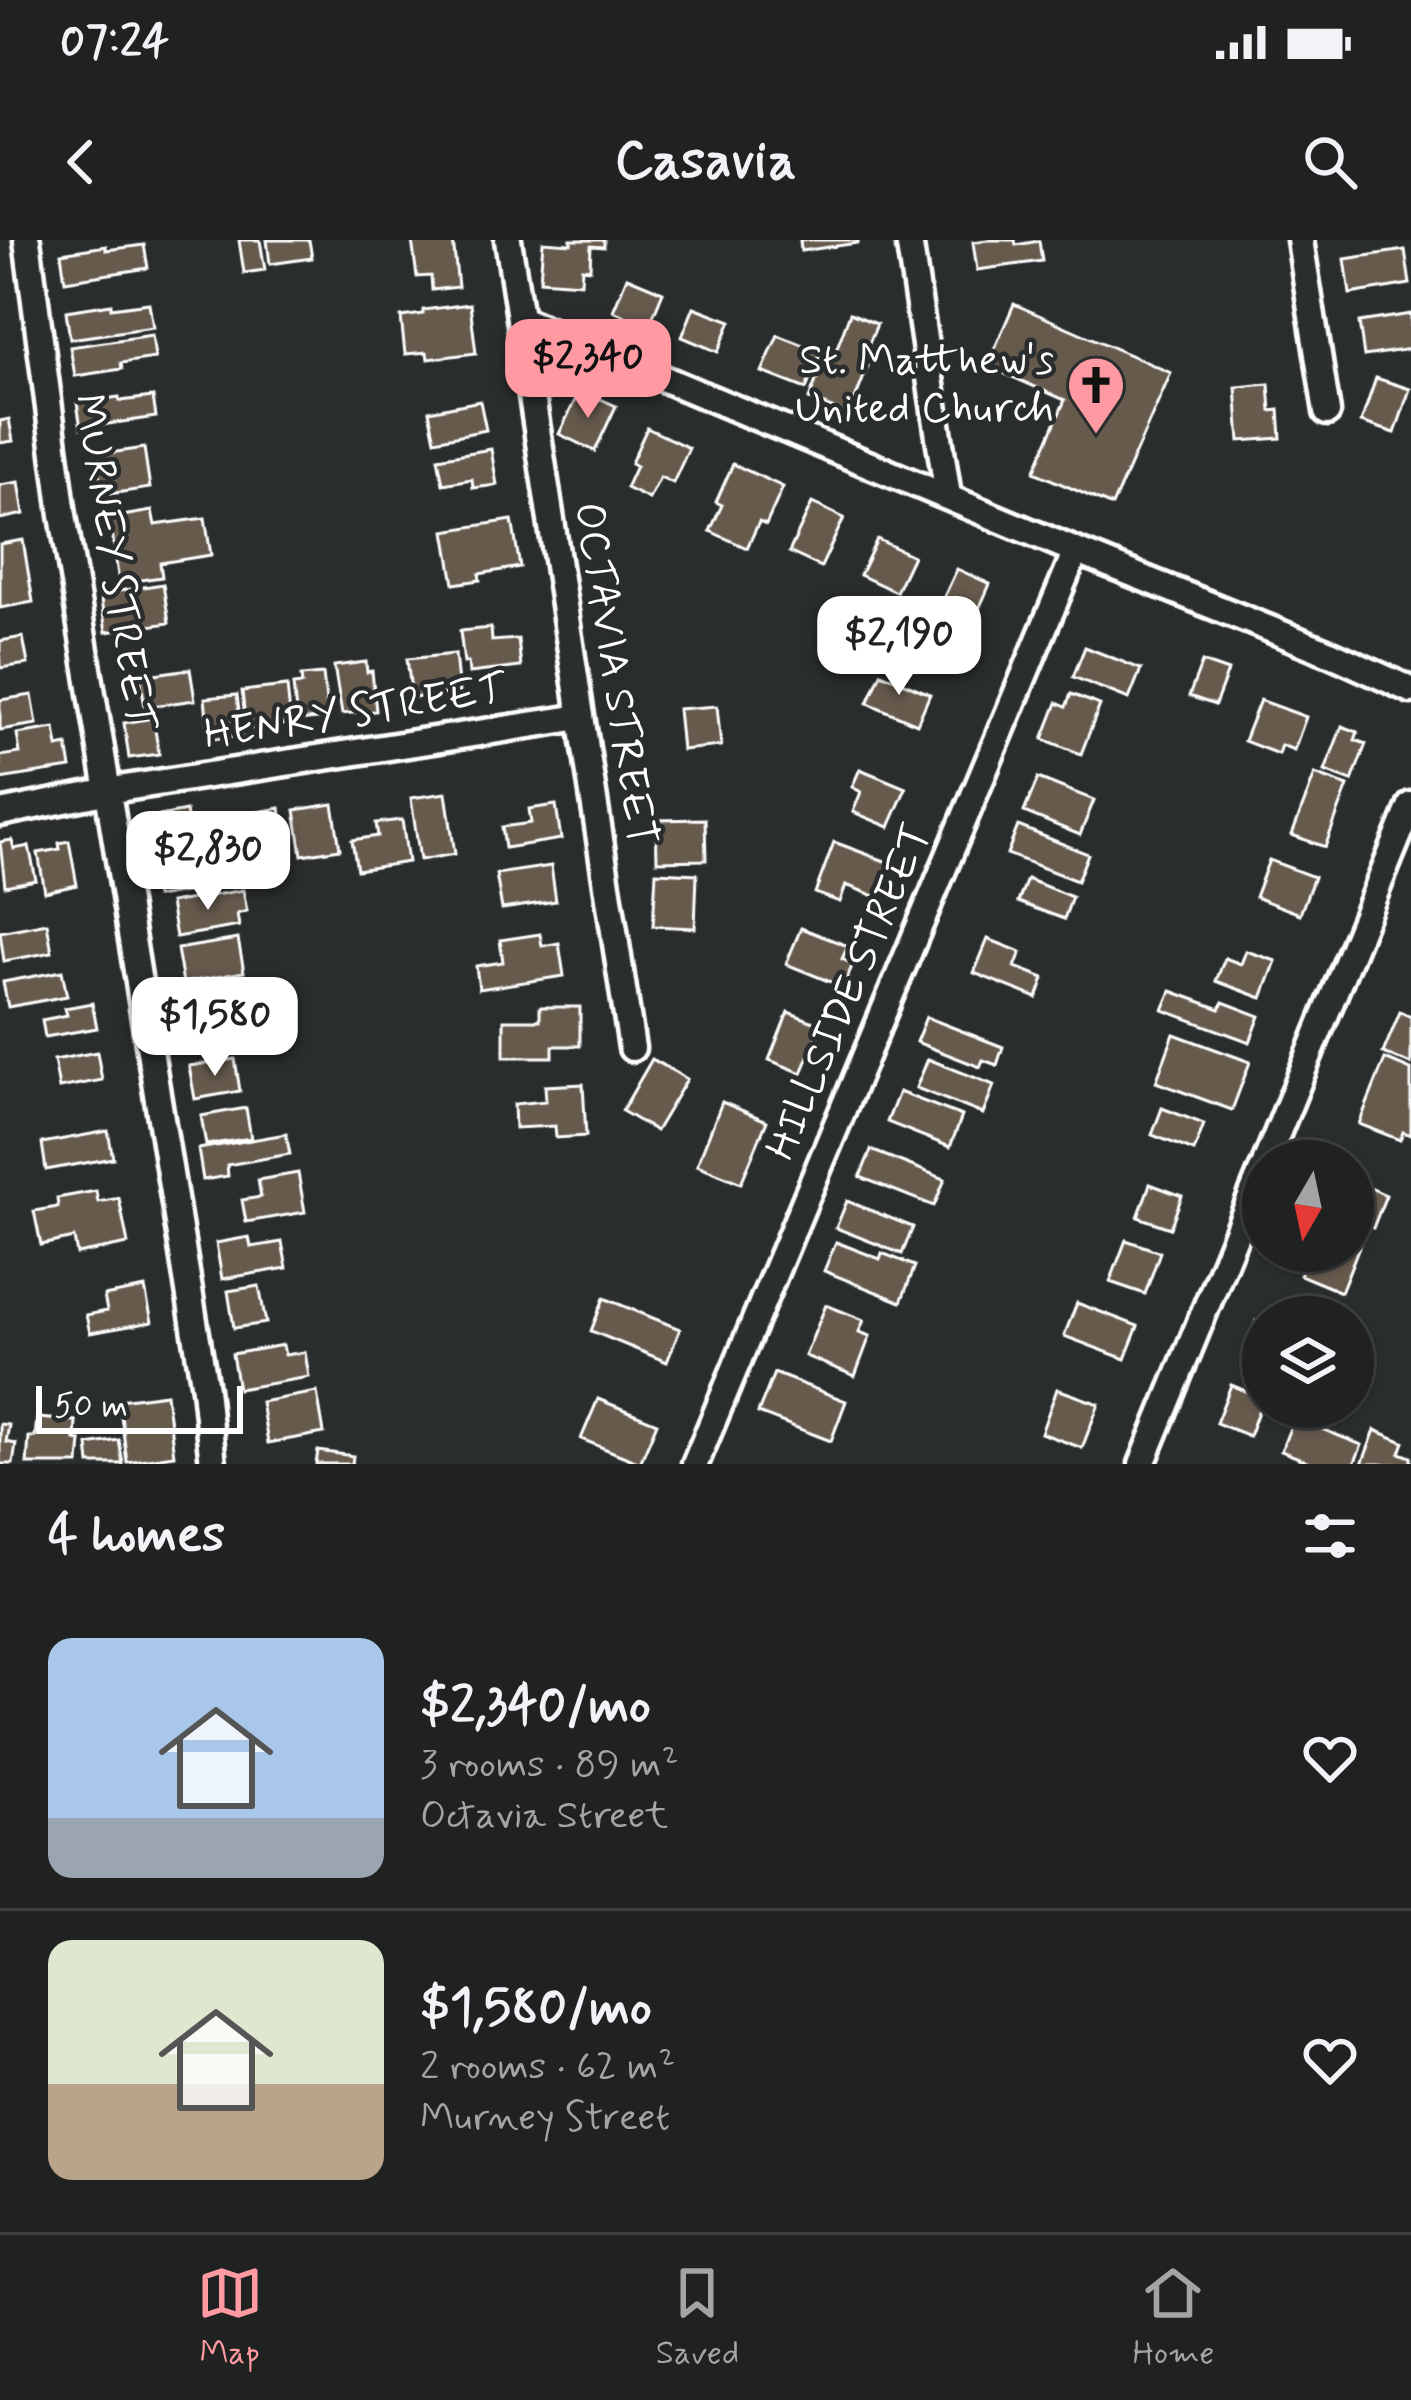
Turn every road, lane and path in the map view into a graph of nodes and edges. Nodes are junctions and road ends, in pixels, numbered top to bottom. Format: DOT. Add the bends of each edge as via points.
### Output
graph roads {
  1 [pos="27,240"];
  2 [pos="508,240"];
  3 [pos="909,240"];
  4 [pos="1300,240"];
  5 [pos="520,319"];
  6 [pos="1327,412"];
  7 [pos="948,496"];
  8 [pos="1076,551"];
  9 [pos="1411,690"];
  10 [pos="581,717"];
  11 [pos="108,790"];
  12 [pos="1411,805"];
  13 [pos="0,813"];
  14 [pos="632,1048"];
  15 [pos="1274,1140"];
  16 [pos="1242,1222"];
  17 [pos="1150,1462"];
  18 [pos="213,1464"];
  19 [pos="695,1464"];
  1 -- 11 [label="street, MURNEY STREET"];
  2 -- 5 [label="street, OCTAVIA STREET"];
  3 -- 7 [label="street"];
  4 -- 6 [label="street"];
  5 -- 7 [label="street"];
  5 -- 10 [label="street, OCTAVIA STREET"];
  7 -- 8 [label="street"];
  8 -- 9 [label="street"];
  8 -- 19 [label="street, HILLSIDE STREET"];
  10 -- 11 [label="street, HENRY STREET"];
  10 -- 14 [label="street, OCTAVIA STREET"];
  11 -- 13 [label="street, HENRY STREET"];
  11 -- 18 [label="street, MURNEY STREET"];
  12 -- 15 [label="street"];
  16 -- 17 [label="street"];
}
